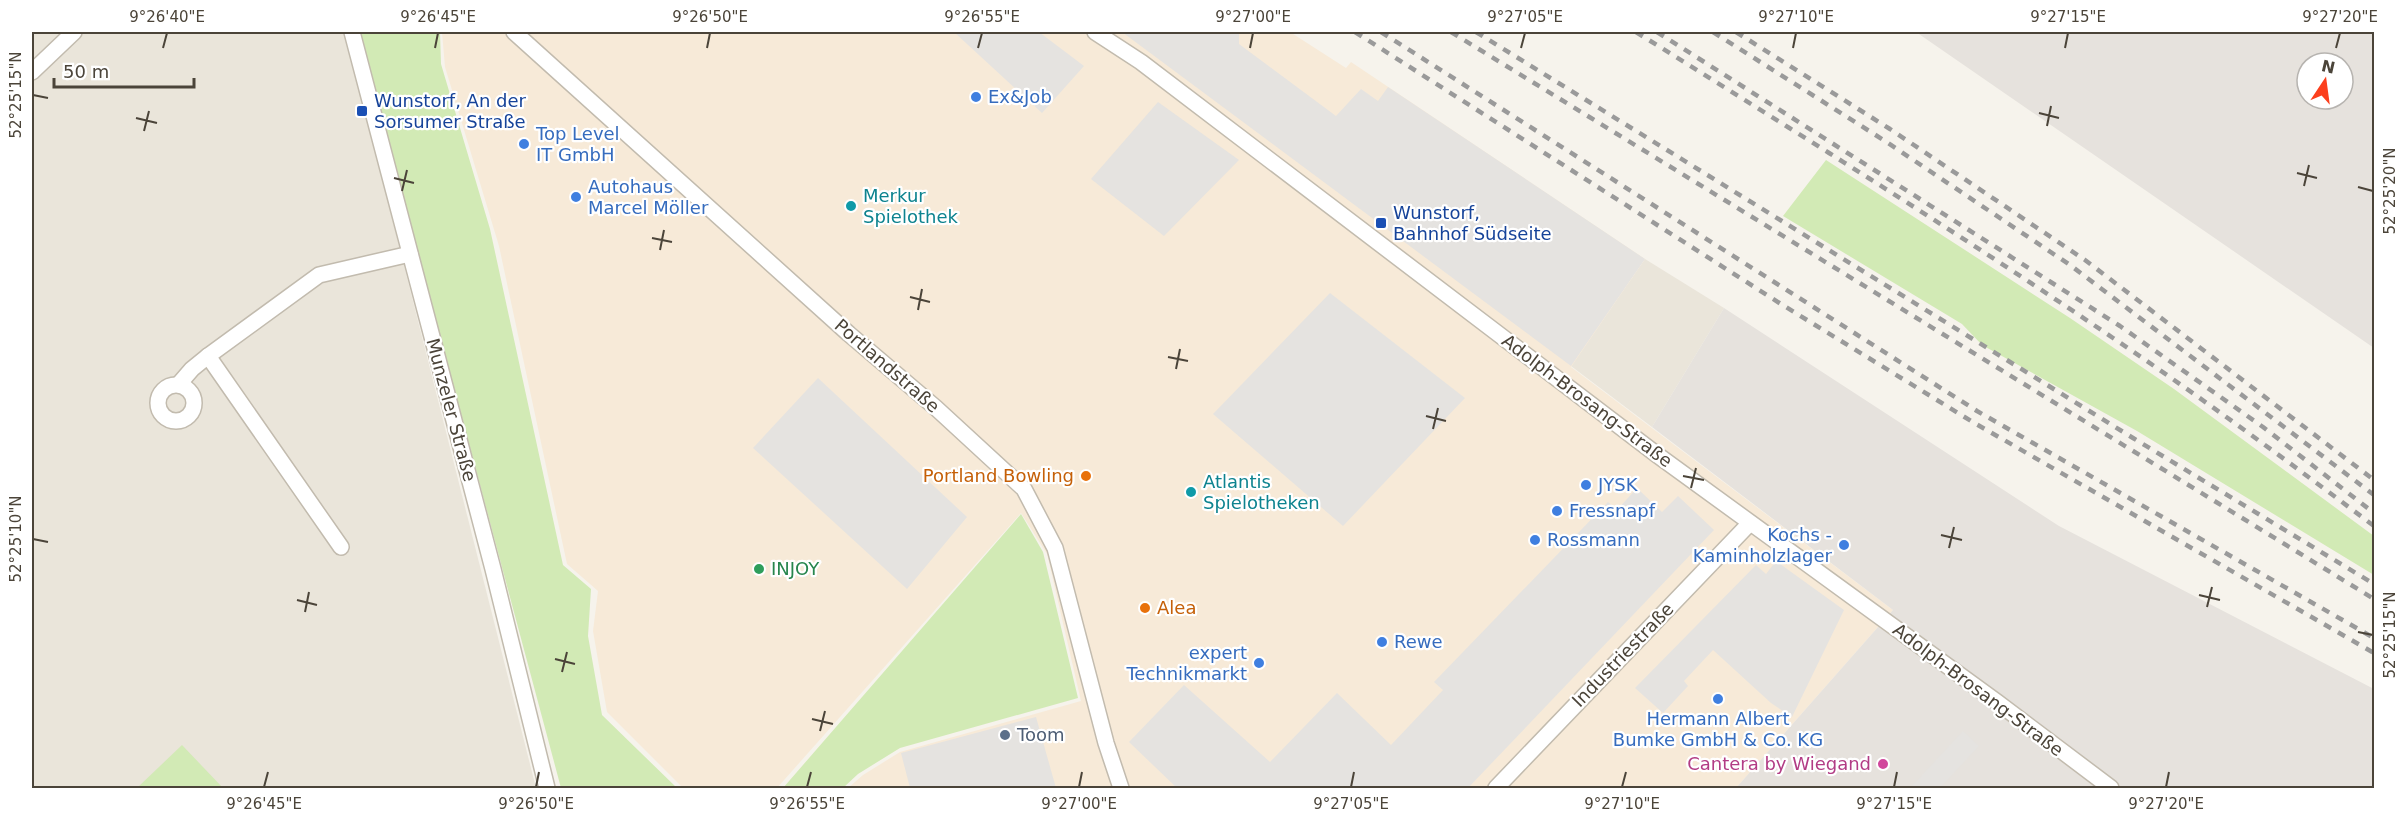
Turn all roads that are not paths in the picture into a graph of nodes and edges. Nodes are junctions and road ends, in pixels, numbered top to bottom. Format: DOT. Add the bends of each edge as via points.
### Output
graph roads {
  1 [pos="74,32"];
  2 [pos="352,32"];
  3 [pos="514,32"];
  4 [pos="1095,32"];
  5 [pos="32,72"];
  6 [pos="410,254"];
  7 [pos="208,356"];
  8 [pos="179,384"];
  9 [pos="1750,523"];
  10 [pos="341,547"];
  11 [pos="547,789"];
  12 [pos="1122,789"];
  13 [pos="1496,789"];
  14 [pos="2111,789"];
  1 -- 5 [label="street"];
  2 -- 6 [label="street, Munzeler Straße"];
  3 -- 12 [label="street, Portlandstraße" via="1024,489 1055,548 1106,743"];
  4 -- 9 [label="street, Adolph-Brosang-Straße" via="1141,62"];
  6 -- 7 [label="street" via="319,275"];
  6 -- 11 [label="street, Munzeler Straße"];
  7 -- 8 [label="street"];
  7 -- 10 [label="street"];
  9 -- 13 [label="street, Industriestraße"];
  9 -- 14 [label="street, Adolph-Brosang-Straße"];
}
